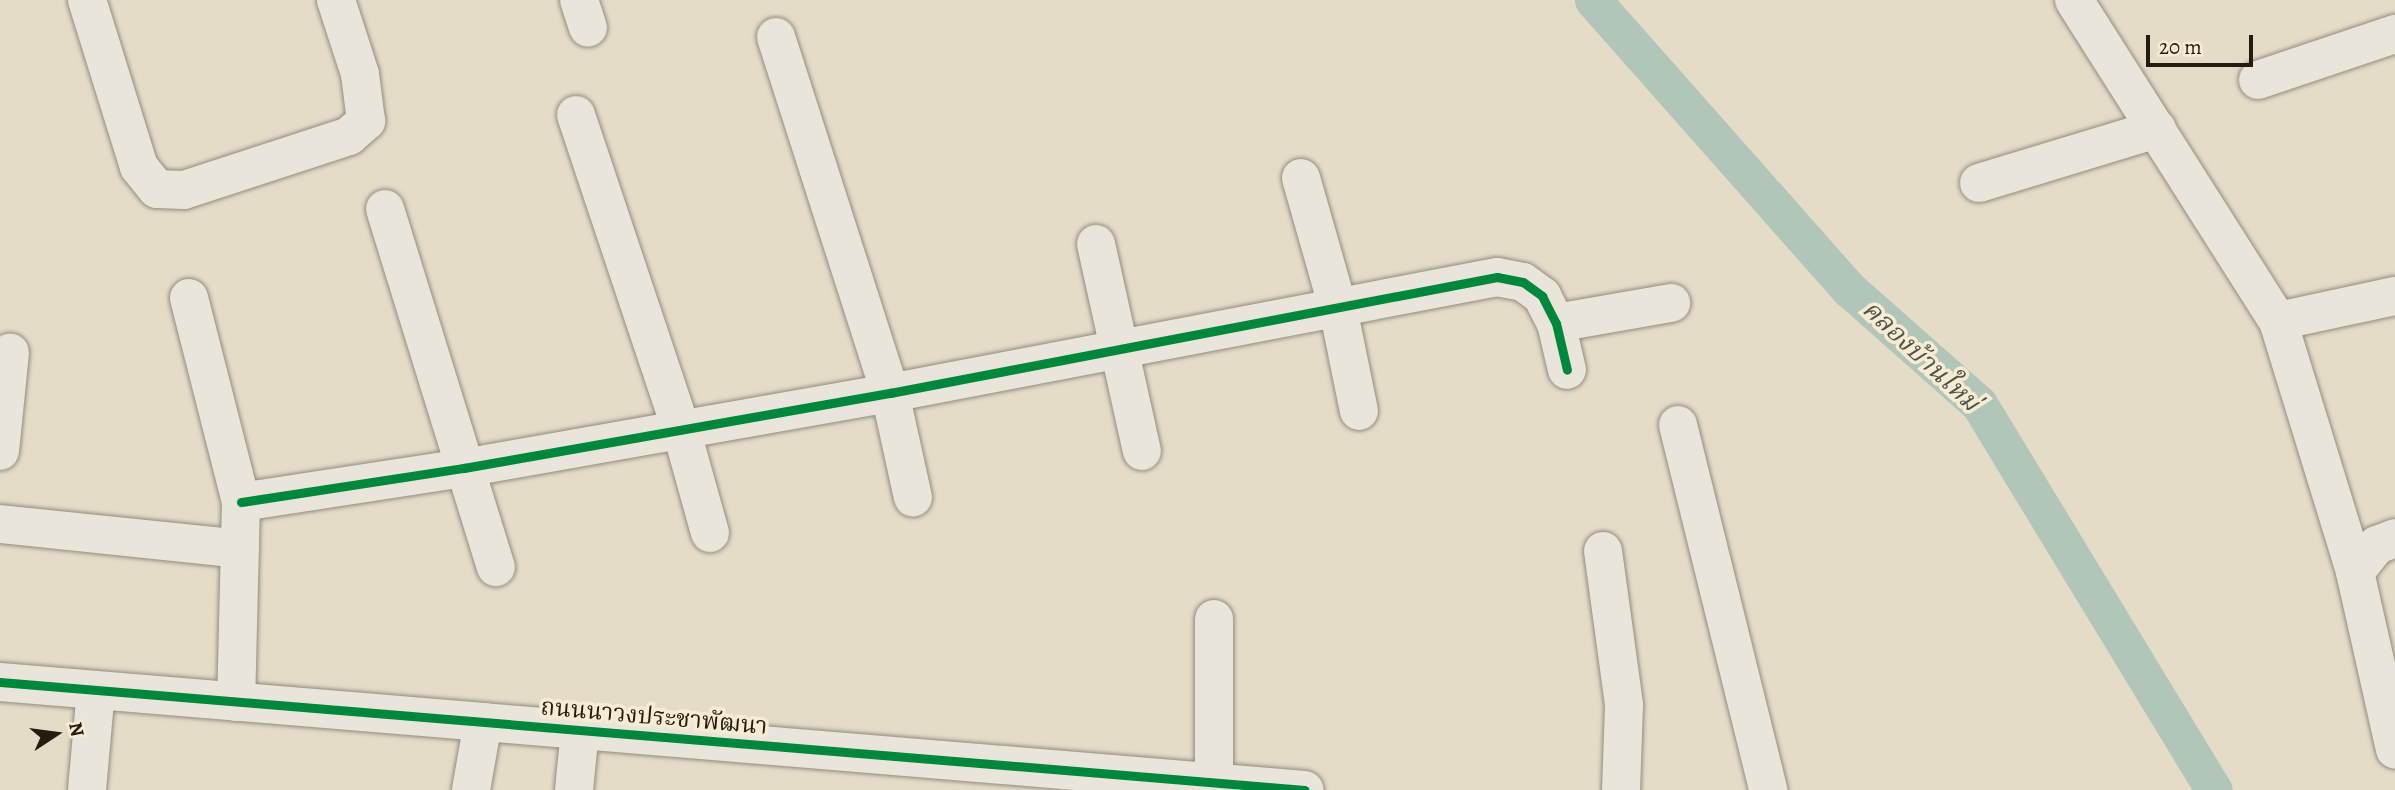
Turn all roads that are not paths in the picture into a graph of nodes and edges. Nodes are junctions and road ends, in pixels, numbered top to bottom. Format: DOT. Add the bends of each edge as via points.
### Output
graph roads {
  1 [pos="87,0"];
  2 [pos="336,0"];
  3 [pos="2074,0"];
  4 [pos="2395,34"];
  5 [pos="776,37"];
  6 [pos="2258,80"];
  7 [pos="576,116"];
  8 [pos="2157,129"];
  9 [pos="1301,178"];
  10 [pos="1979,183"];
  11 [pos="385,209"];
  12 [pos="1096,244"];
  13 [pos="2395,296"];
  14 [pos="189,298"];
  15 [pos="1671,303"];
  16 [pos="1338,308"];
  17 [pos="2278,321"];
  18 [pos="1556,323"];
  19 [pos="1119,348"];
  20 [pos="10,353"];
  21 [pos="1567,370"];
  22 [pos="890,393"];
  23 [pos="1359,411"];
  24 [pos="1678,425"];
  25 [pos="681,429"];
  26 [pos="0,451"];
  27 [pos="1142,451"];
  28 [pos="464,468"];
  29 [pos="913,498"];
  30 [pos="241,502"];
  31 [pos="0,523"];
  32 [pos="710,533"];
  33 [pos="2395,538"];
  34 [pos="240,548"];
  35 [pos="1603,551"];
  36 [pos="496,567"];
  37 [pos="2355,572"];
  38 [pos="1214,619"];
  39 [pos="0,682"];
  40 [pos="96,690"];
  41 [pos="236,702"];
  42 [pos="483,722"];
  43 [pos="579,730"];
  44 [pos="2395,750"];
  45 [pos="931,775"];
  46 [pos="1214,783"];
  47 [pos="87,790"];
  48 [pos="471,790"];
  49 [pos="574,790"];
  50 [pos="1305,790"];
  51 [pos="1621,790"];
  52 [pos="1768,790"];
  1 -- 2 [label="street" via="139,167 157,188 184,190 349,136 366,121 360,74"];
  3 -- 8 [label="street"];
  4 -- 6 [label="street"];
  5 -- 22 [label="street"];
  7 -- 25 [label="street"];
  8 -- 10 [label="street"];
  8 -- 17 [label="street"];
  9 -- 16 [label="street"];
  11 -- 28 [label="street"];
  12 -- 19 [label="street"];
  13 -- 17 [label="street"];
  14 -- 30 [label="street"];
  15 -- 18 [label="street"];
  16 -- 18 [label="street" via="1497,277 1523,282 1542,296"];
  16 -- 19 [label="street"];
  16 -- 23 [label="street"];
  17 -- 37 [label="street"];
  18 -- 21 [label="street"];
  19 -- 22 [label="street"];
  19 -- 27 [label="street"];
  20 -- 26 [label="street"];
  22 -- 25 [label="street"];
  22 -- 29 [label="street"];
  24 -- 52 [label="street"];
  25 -- 28 [label="street"];
  25 -- 32 [label="street"];
  28 -- 30 [label="street"];
  28 -- 36 [label="street"];
  30 -- 34 [label="street"];
  31 -- 34 [label="street"];
  33 -- 37 [label="street" via="2378,545"];
  34 -- 41 [label="street"];
  35 -- 51 [label="street" via="1624,705"];
  37 -- 44 [label="street"];
  38 -- 46 [label="street"];
  39 -- 40 [label="street, ถนนนาวงประชาพัฒนา"];
  40 -- 41 [label="street, ถนนนาวงประชาพัฒนา"];
  40 -- 47 [label="street"];
  41 -- 42 [label="street, ถนนนาวงประชาพัฒนา"];
  42 -- 43 [label="street, ถนนนาวงประชาพัฒนา"];
  42 -- 48 [label="street"];
  43 -- 45 [label="street, ถนนนาวงประชาพัฒนา"];
  43 -- 49 [label="street"];
  45 -- 46 [label="street, ถนนนาวงประชาพัฒนา"];
  46 -- 50 [label="street, ถนนนาวงประชาพัฒนา"];
}
